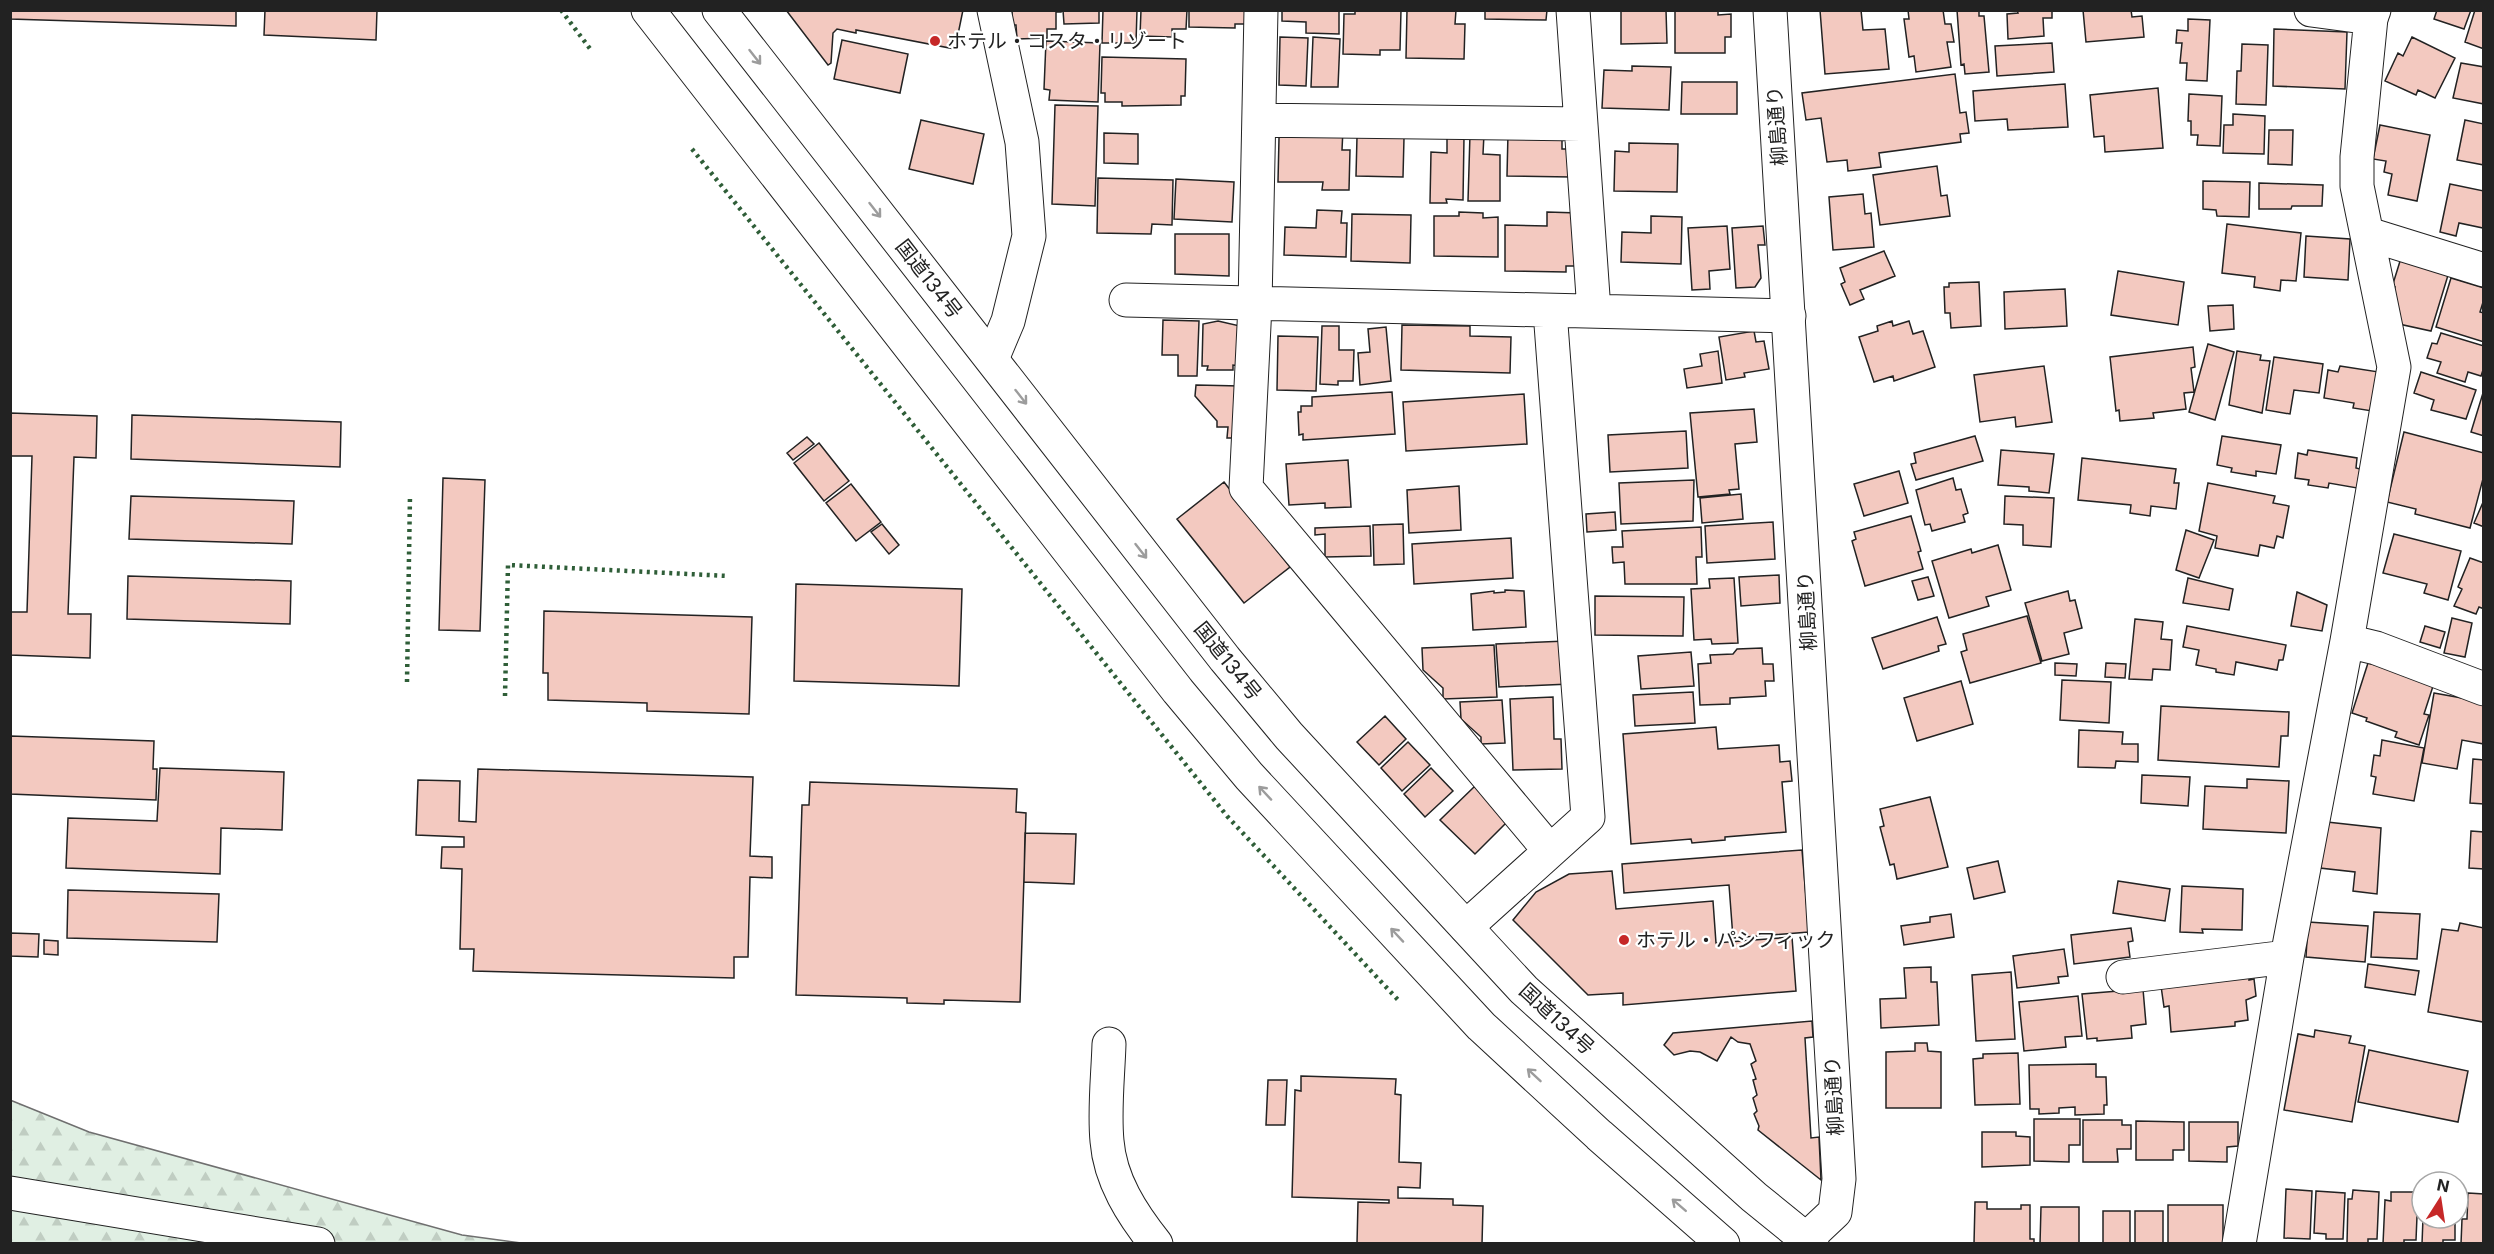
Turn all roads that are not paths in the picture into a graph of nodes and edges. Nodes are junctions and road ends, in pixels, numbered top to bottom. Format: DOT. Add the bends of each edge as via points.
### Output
graph roads {
  1 [pos="648,10"];
  2 [pos="719,10"];
  3 [pos="994,10"];
  4 [pos="1261,10"];
  5 [pos="1573,10"];
  6 [pos="1770,10"];
  7 [pos="2311,10"];
  8 [pos="2373,14"];
  9 [pos="1259,120"];
  10 [pos="1581,124"];
  11 [pos="2368,234"];
  12 [pos="2484,270"];
  13 [pos="1126,300"];
  14 [pos="1255,304"];
  15 [pos="1550,311"];
  16 [pos="1594,311"];
  17 [pos="1789,315"];
  18 [pos="992,360"];
  19 [pos="2347,641"];
  20 [pos="2484,689"];
  21 [pos="1550,851"];
  22 [pos="1466,927"];
  23 [pos="2287,957"];
  24 [pos="2123,976"];
  25 [pos="1109,1044"];
  26 [pos="10,1193"];
  27 [pos="1806,1242"];
  28 [pos="318,1244"];
  29 [pos="1156,1244"];
  30 [pos="1723,1244"];
  31 [pos="2239,1244"];
  30 -- 1 [label="main road, one-way" via="1481,1026 1249,776 1178,691"];
  2 -- 18 [label="main road, 国道134号, one-way"];
  3 -- 18 [label="main road" via="1022,142 1029,236 1008,321"];
  4 -- 9 [label="main road"];
  5 -- 10 [label="main road"];
  6 -- 17 [label="main road, 柳島通り"];
  7 -- 8 [label="main road"];
  8 -- 11 [label="main road" via="2357,157 2357,186"];
  9 -- 10 [label="main road"];
  9 -- 14 [label="main road"];
  10 -- 16 [label="main road"];
  11 -- 12 [label="main road"];
  11 -- 19 [label="main road" via="2394,367"];
  13 -- 14 [label="main road"];
  14 -- 15 [label="main road"];
  14 -- 21 [label="main road" via="1246,489"];
  15 -- 16 [label="main road"];
  15 -- 21 [label="main road" via="1588,818"];
  16 -- 17 [label="main road"];
  17 -- 27 [label="main road, 柳島通り" via="1838,1168 1835,1212"];
  18 -- 22 [label="main road, 国道134号, one-way" via="1288,736"];
  19 -- 20 [label="main road"];
  19 -- 23 [label="main road"];
  21 -- 22 [label="main road"];
  22 -- 27 [label="main road, 国道134号" via="1524,990"];
  23 -- 24 [label="main road"];
  23 -- 31 [label="main road"];
  25 -- 29 [label="main road" via="1107,1142 1117,1183 1137,1220"];
  26 -- 28 [label="main road"];
}
